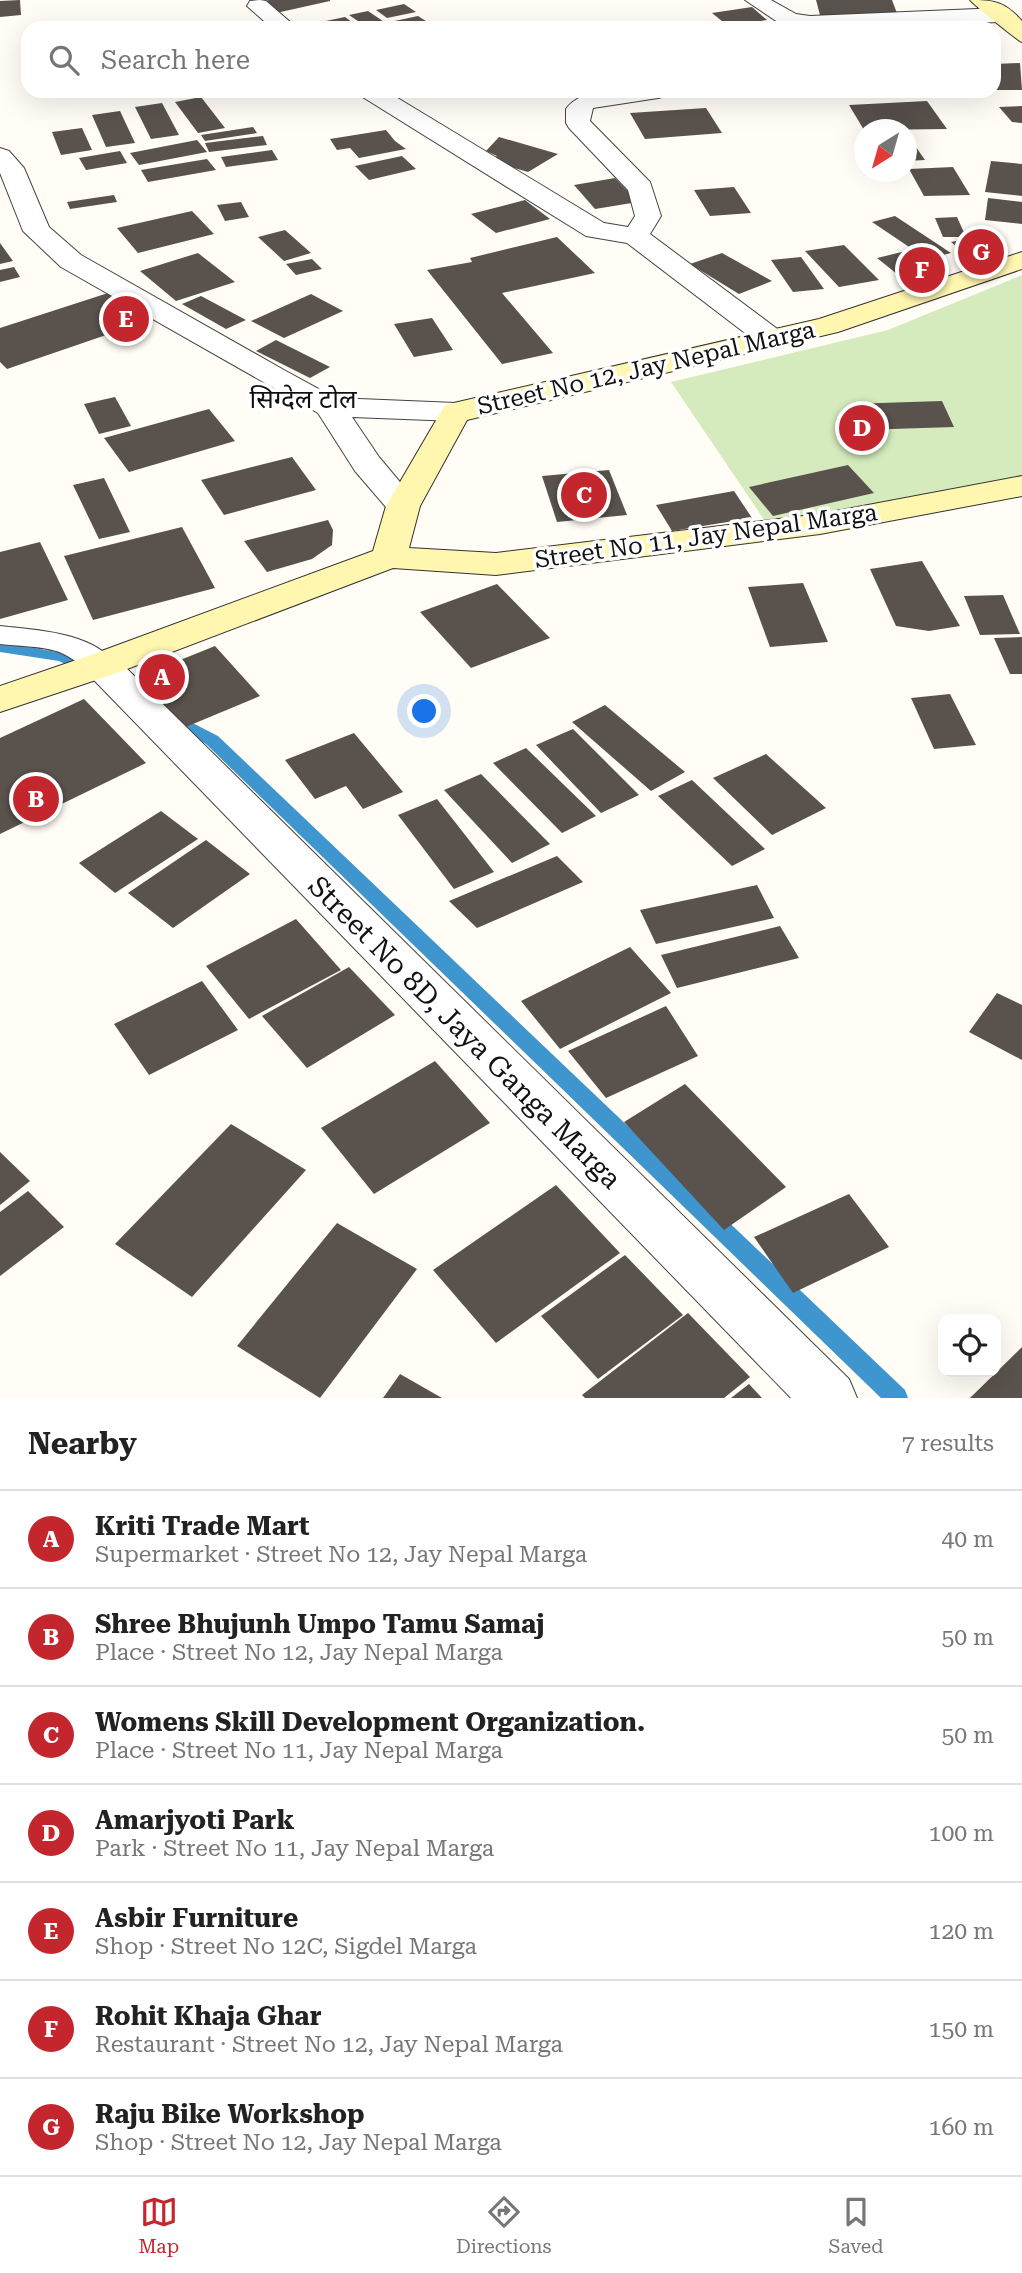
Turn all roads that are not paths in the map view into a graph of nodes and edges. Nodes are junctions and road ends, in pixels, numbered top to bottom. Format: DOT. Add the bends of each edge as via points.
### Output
graph roads {
  1 [pos="756,0"];
  2 [pos="981,0"];
  3 [pos="258,6"];
  4 [pos="1002,15"];
  5 [pos="277,21"];
  6 [pos="797,21"];
  7 [pos="858,21"];
  8 [pos="1022,34"];
  9 [pos="380,98"];
  10 [pos="612,98"];
  11 [pos="0,156"];
  12 [pos="635,236"];
  13 [pos="1022,260"];
  14 [pos="773,340"];
  15 [pos="329,407"];
  16 [pos="456,412"];
  17 [pos="1022,486"];
  18 [pos="403,506"];
  19 [pos="388,557"];
  20 [pos="0,635"];
  21 [pos="101,665"];
  22 [pos="0,699"];
  23 [pos="829,1398"];
  1 -- 6 [label="street"];
  2 -- 4 [label="street"];
  3 -- 5 [label="street"];
  4 -- 7 [label="street"];
  4 -- 8 [label="street"];
  9 -- 12 [label="street" via="596,230"];
  10 -- 12 [label="street" via="585,102 578,109 578,123 641,188 648,216"];
  11 -- 15 [label="street" via="11,168 37,231 71,261"];
  12 -- 14 [label="street"];
  13 -- 14 [label="street, Street No 12, Jay Nepal Marga" via="890,307"];
  14 -- 16 [label="street, Street No 12, Jay Nepal Marga"];
  15 -- 16 [label="street"];
  15 -- 18 [label="street" via="367,464"];
  16 -- 18 [label="street, Street No 12, Jay Nepal Marga"];
  17 -- 19 [label="street, Street No 11, Jay Nepal Marga" via="820,524 496,564"];
  18 -- 19 [label="street, Street No 12, Jay Nepal Marga"];
  19 -- 21 [label="street"];
  20 -- 21 [label="lane" via="64,643"];
  21 -- 22 [label="street"];
  21 -- 23 [label="street, Street No 8D, Jaya Ganga Marga"];
}
